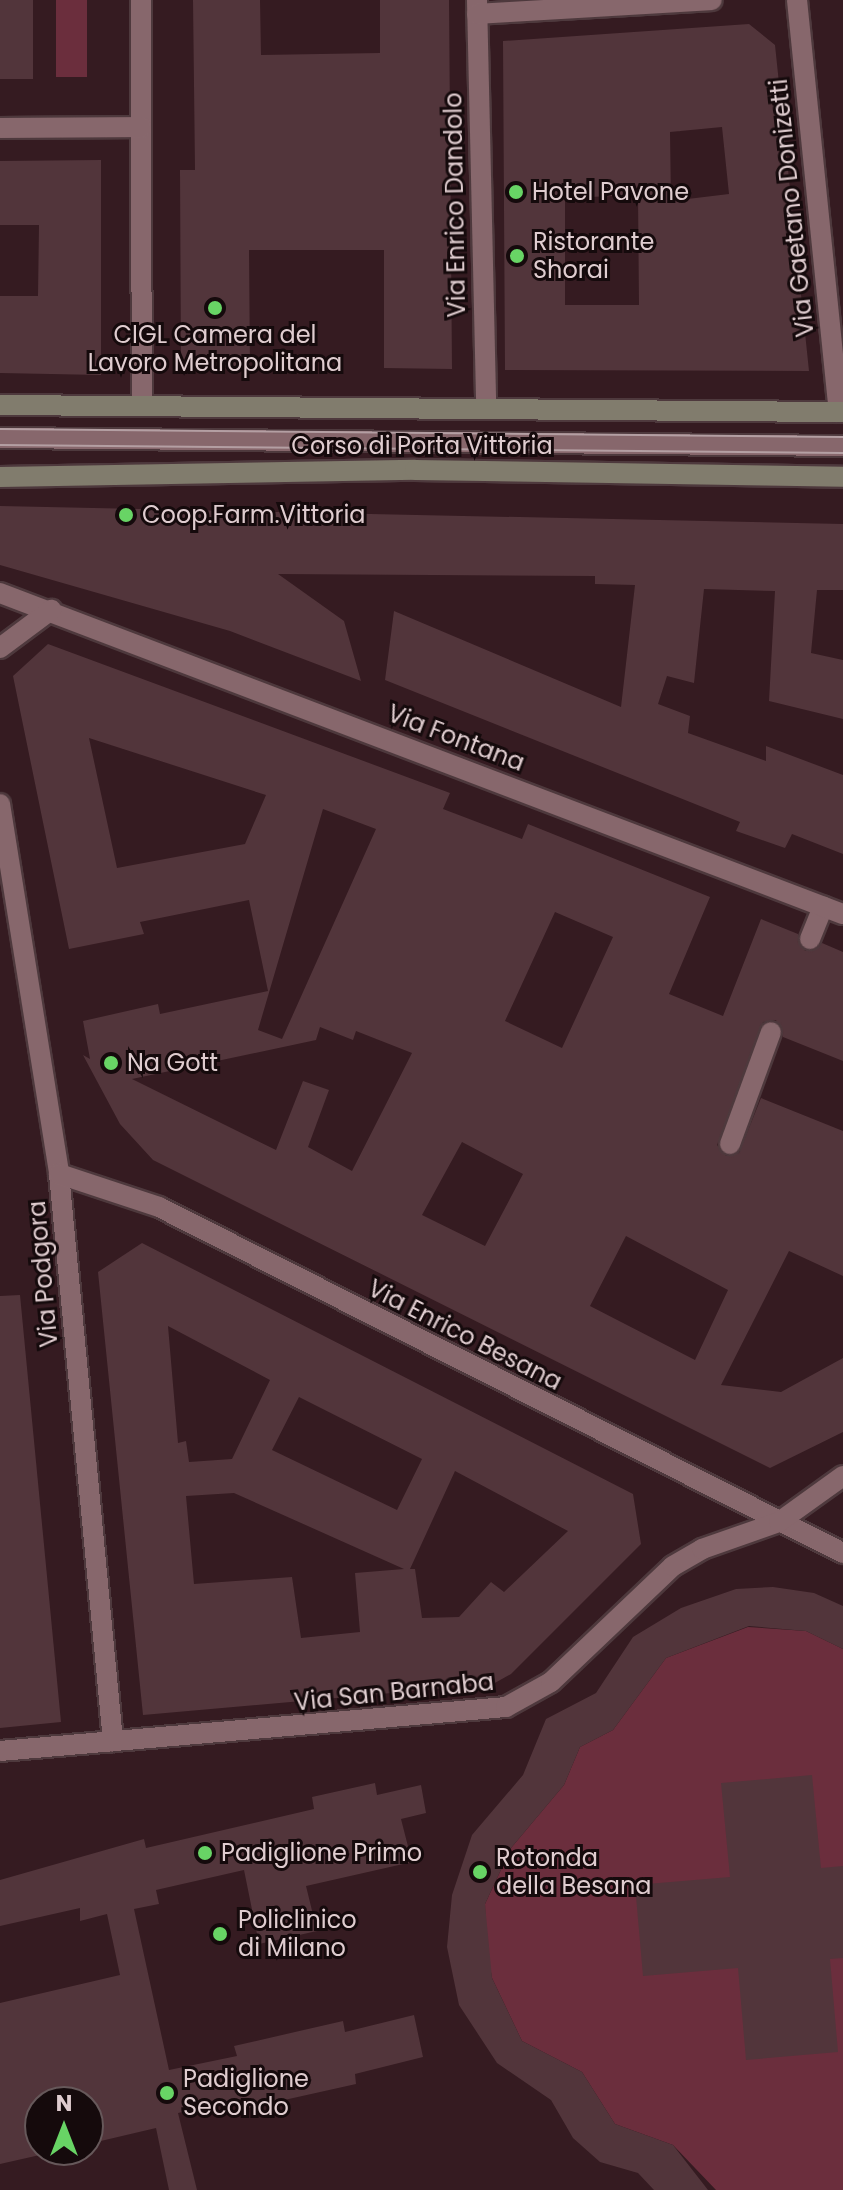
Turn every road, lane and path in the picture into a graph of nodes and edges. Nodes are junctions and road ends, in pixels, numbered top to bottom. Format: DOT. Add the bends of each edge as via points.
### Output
graph roads {
  1 [pos="141,0"];
  2 [pos="712,0"];
  3 [pos="797,0"];
  4 [pos="477,7"];
  5 [pos="141,127"];
  6 [pos="0,128"];
  7 [pos="0,405"];
  8 [pos="142,406"];
  9 [pos="486,409"];
  10 [pos="841,412"];
  11 [pos="0,438"];
  12 [pos="843,446"];
  13 [pos="0,477"];
  14 [pos="843,477"];
  15 [pos="0,593"];
  16 [pos="51,610"];
  17 [pos="0,648"];
  18 [pos="0,804"];
  19 [pos="823,906"];
  20 [pos="843,914"];
  21 [pos="810,939"];
  22 [pos="771,1032"];
  23 [pos="730,1144"];
  24 [pos="59,1174"];
  25 [pos="843,1476"];
  26 [pos="779,1522"];
  27 [pos="843,1553"];
  28 [pos="113,1741"];
  29 [pos="0,1751"];
  1 -- 5 [label="street"];
  2 -- 4 [label="street"];
  3 -- 10 [label="street, Via Gaetano Donizetti"];
  4 -- 9 [label="street, Via Enrico Dandolo"];
  5 -- 6 [label="street"];
  5 -- 8 [label="street"];
  7 -- 8 [label="street, Corso di Porta Vittoria"];
  8 -- 9 [label="street, Corso di Porta Vittoria"];
  9 -- 10 [label="street, Corso di Porta Vittoria"];
  11 -- 12 [label="street"];
  13 -- 14 [label="street, Corso di Porta Vittoria" via="415,470"];
  15 -- 16 [label="street, Via Fontana"];
  16 -- 17 [label="street"];
  16 -- 19 [label="street, Via Fontana"];
  18 -- 24 [label="street, Via Podgora"];
  19 -- 20 [label="street, Via Fontana"];
  19 -- 21 [label="street"];
  22 -- 23 [label="street"];
  24 -- 26 [label="street, Via Enrico Besana" via="159,1207"];
  24 -- 28 [label="street, Via Podgora"];
  25 -- 26 [label="street, Via San Barnaba"];
  26 -- 27 [label="street, Via Enrico Besana"];
  26 -- 28 [label="street, Via San Barnaba" via="702,1549 673,1566 551,1682 506,1707"];
  28 -- 29 [label="street, Via San Barnaba"];
}
